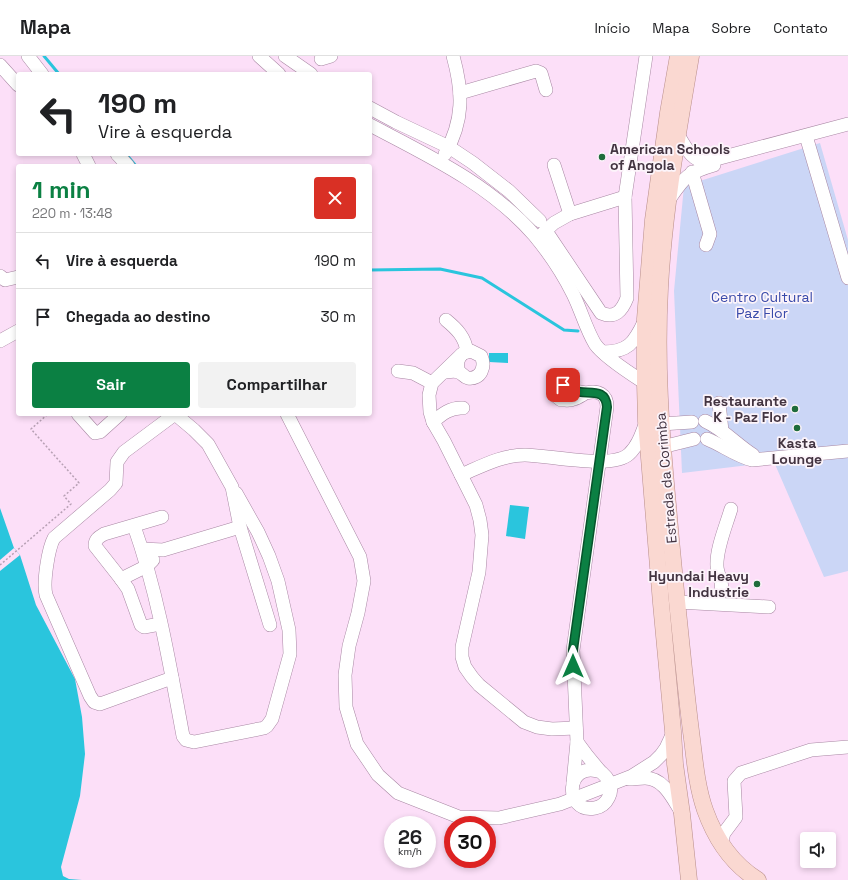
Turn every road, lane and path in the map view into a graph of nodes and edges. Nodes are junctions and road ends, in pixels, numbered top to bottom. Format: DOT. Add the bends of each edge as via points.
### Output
graph roads {
  1 [pos="28,56"];
  2 [pos="259,56"];
  3 [pos="285,56"];
  4 [pos="452,56"];
  5 [pos="646,56"];
  6 [pos="678,56"];
  7 [pos="691,56"];
  8 [pos="0,66"];
  9 [pos="40,72"];
  10 [pos="277,72"];
  11 [pos="308,72"];
  12 [pos="16,83"];
  13 [pos="546,90"];
  14 [pos="460,93"];
  15 [pos="372,109"];
  16 [pos="848,124"];
  17 [pos="372,126"];
  18 [pos="678,135"];
  19 [pos="806,136"];
  20 [pos="449,147"];
  21 [pos="118,156"];
  22 [pos="727,157"];
  23 [pos="440,163"];
  24 [pos="126,164"];
  25 [pos="554,165"];
  26 [pos="692,172"];
  27 [pos="625,197"];
  28 [pos="667,203"];
  29 [pos="570,214"];
  30 [pos="538,231"];
  31 [pos="706,245"];
  32 [pos="1,278"];
  33 [pos="16,278"];
  34 [pos="848,278"];
  35 [pos="645,319"];
  36 [pos="446,320"];
  37 [pos="16,332"];
  38 [pos="0,340"];
  39 [pos="603,352"];
  40 [pos="464,353"];
  41 [pos="398,371"];
  42 [pos="444,372"];
  43 [pos="459,372"];
  44 [pos="432,383"];
  45 [pos="645,383"];
  46 [pos="586,393"];
  47 [pos="719,403"];
  48 [pos="463,408"];
  49 [pos="46,416"];
  50 [pos="81,416"];
  51 [pos="118,416"];
  52 [pos="172,416"];
  53 [pos="177,416"];
  54 [pos="288,416"];
  55 [pos="433,422"];
  56 [pos="653,423"];
  57 [pos="722,431"];
  58 [pos="662,447"];
  59 [pos="848,451"];
  60 [pos="759,459"];
  61 [pos="599,462"];
  62 [pos="461,475"];
  63 [pos="232,486"];
  64 [pos="731,509"];
  65 [pos="162,517"];
  66 [pos="134,526"];
  67 [pos="240,528"];
  68 [pos="142,549"];
  69 [pos="163,550"];
  70 [pos="0,565"];
  71 [pos="147,566"];
  72 [pos="121,579"];
  73 [pos="677,602"];
  74 [pos="709,603"];
  75 [pos="769,607"];
  76 [pos="160,624"];
  77 [pos="270,625"];
  78 [pos="172,678"];
  79 [pos="576,728"];
  80 [pos="673,731"];
  81 [pos="577,742"];
  82 [pos="848,748"];
  83 [pos="601,772"];
  84 [pos="623,779"];
  85 [pos="573,783"];
  86 [pos="610,785"];
  87 [pos="574,799"];
  88 [pos="682,814"];
  89 [pos="721,844"];
  90 [pos="689,880"];
  91 [pos="758,880"];
  1 -- 9 [label="street"];
  2 -- 10 [label="street"];
  3 -- 11 [label="street"];
  4 -- 14 [label="street" via="459,78"];
  5 -- 27 [label="street"];
  6 -- 35 [label="main road, Estrada da Corimba" via="653,220"];
  7 -- 18 [label="main road, Estrada da Corimba"];
  8 -- 12 [label="street"];
  13 -- 14 [label="street" via="541,73 536,71"];
  14 -- 20 [label="street" via="459,114"];
  15 -- 20 [label="street"];
  16 -- 19 [label="street"];
  17 -- 23 [label="street"];
  18 -- 22 [label="street" via="697,161 705,162"];
  18 -- 28 [label="main road, Estrada da Corimba"];
  19 -- 22 [label="street"];
  19 -- 34 [label="street"];
  20 -- 23 [label="street"];
  20 -- 30 [label="street" via="522,202"];
  21 -- 24 [label="street"];
  22 -- 26 [label="street" via="716,165"];
  23 -- 30 [label="street" via="497,199"];
  25 -- 29 [label="street"];
  26 -- 28 [label="street"];
  26 -- 31 [label="street" via="710,234"];
  27 -- 29 [label="street"];
  27 -- 30 [label="street" via="627,298 622,310 617,314 601,314 573,270"];
  28 -- 56 [label="main road, Estrada da Corimba" via="658,321 658,391"];
  29 -- 30 [label="street"];
  30 -- 39 [label="street" via="570,288 592,338"];
  32 -- 33 [label="street"];
  35 -- 39 [label="street" via="628,347 615,352"];
  35 -- 45 [label="main road, Estrada da Corimba"];
  36 -- 40 [label="street" via="462,336 465,343"];
  37 -- 38 [label="street"];
  39 -- 45 [label="street"];
  40 -- 42 [label="street"];
  40 -- 43 [label="street" via="457,362"];
  40 -- 43 [label="street" via="471,351 481,356 484,364 478,376 473,378"];
  41 -- 44 [label="street" via="413,373"];
  42 -- 43 [label="street"];
  42 -- 44 [label="street"];
  44 -- 55 [label="street" via="429,395"];
  45 -- 56 [label="main road, Estrada da Corimba"];
  46 -- 61 [label="street" via="598,393 607,400"];
  47 -- 57 [label="street"];
  48 -- 55 [label="street" via="447,411"];
  49 -- 70 [label="path" via="31,429 79,483 64,496 71,504"];
  50 -- 51 [label="street" via="95,433 100,432"];
  52 -- 78 [label="street" via="124,452 117,462 116,483 54,538 50,547 44,588 94,702 100,704"];
  53 -- 63 [label="street" via="208,444"];
  54 -- 87 [label="street" via="360,557 364,581 349,646 345,675 346,707 358,744 378,775 398,793 459,817 499,818"];
  55 -- 62 [label="street"];
  56 -- 57 [label="street" via="699,421 716,426"];
  56 -- 58 [label="main road, Estrada da Corimba"];
  56 -- 61 [label="street" via="628,456"];
  56 -- 80 [label="main road, Estrada da Corimba" via="661,603"];
  57 -- 60 [label="street"];
  58 -- 60 [label="street" via="700,439 719,444 744,458"];
  58 -- 73 [label="main road, Estrada da Corimba"];
  59 -- 60 [label="street"];
  61 -- 62 [label="street" via="512,456"];
  61 -- 79 [label="street" via="573,650"];
  62 -- 79 [label="street" via="476,505 482,535 479,572 462,647 465,667 479,685 524,722 552,729"];
  63 -- 67 [label="street"];
  63 -- 78 [label="street" via="269,556 278,581 289,630 290,654 272,720 264,728 189,742 183,736"];
  64 -- 74 [label="street" via="716,567 721,578 721,593"];
  65 -- 66 [label="street"];
  66 -- 68 [label="street"];
  66 -- 72 [label="street" via="104,534 95,542"];
  67 -- 69 [label="street"];
  67 -- 77 [label="street"];
  68 -- 69 [label="street"];
  68 -- 71 [label="street"];
  69 -- 71 [label="street"];
  71 -- 72 [label="street"];
  71 -- 76 [label="street"];
  72 -- 76 [label="street" via="128,589 141,624 144,627"];
  73 -- 74 [label="street"];
  73 -- 89 [label="main road, Estrada da Corimba" via="697,776 706,811"];
  74 -- 75 [label="street"];
  76 -- 78 [label="street"];
  79 -- 81 [label="street"];
  80 -- 84 [label="street" via="661,755 640,772"];
  80 -- 88 [label="main road, Estrada da Corimba"];
  81 -- 83 [label="street"];
  81 -- 85 [label="street"];
  82 -- 89 [label="street" via="811,750 741,773 734,781 736,817 724,833"];
  83 -- 85 [label="street" via="584,771"];
  83 -- 86 [label="street"];
  84 -- 86 [label="street"];
  84 -- 88 [label="street" via="645,778 658,782 671,795"];
  85 -- 87 [label="street"];
  86 -- 87 [label="street"];
  88 -- 90 [label="main road, Estrada da Corimba"];
  89 -- 91 [label="main road, Estrada da Corimba" via="747,873"];
}
